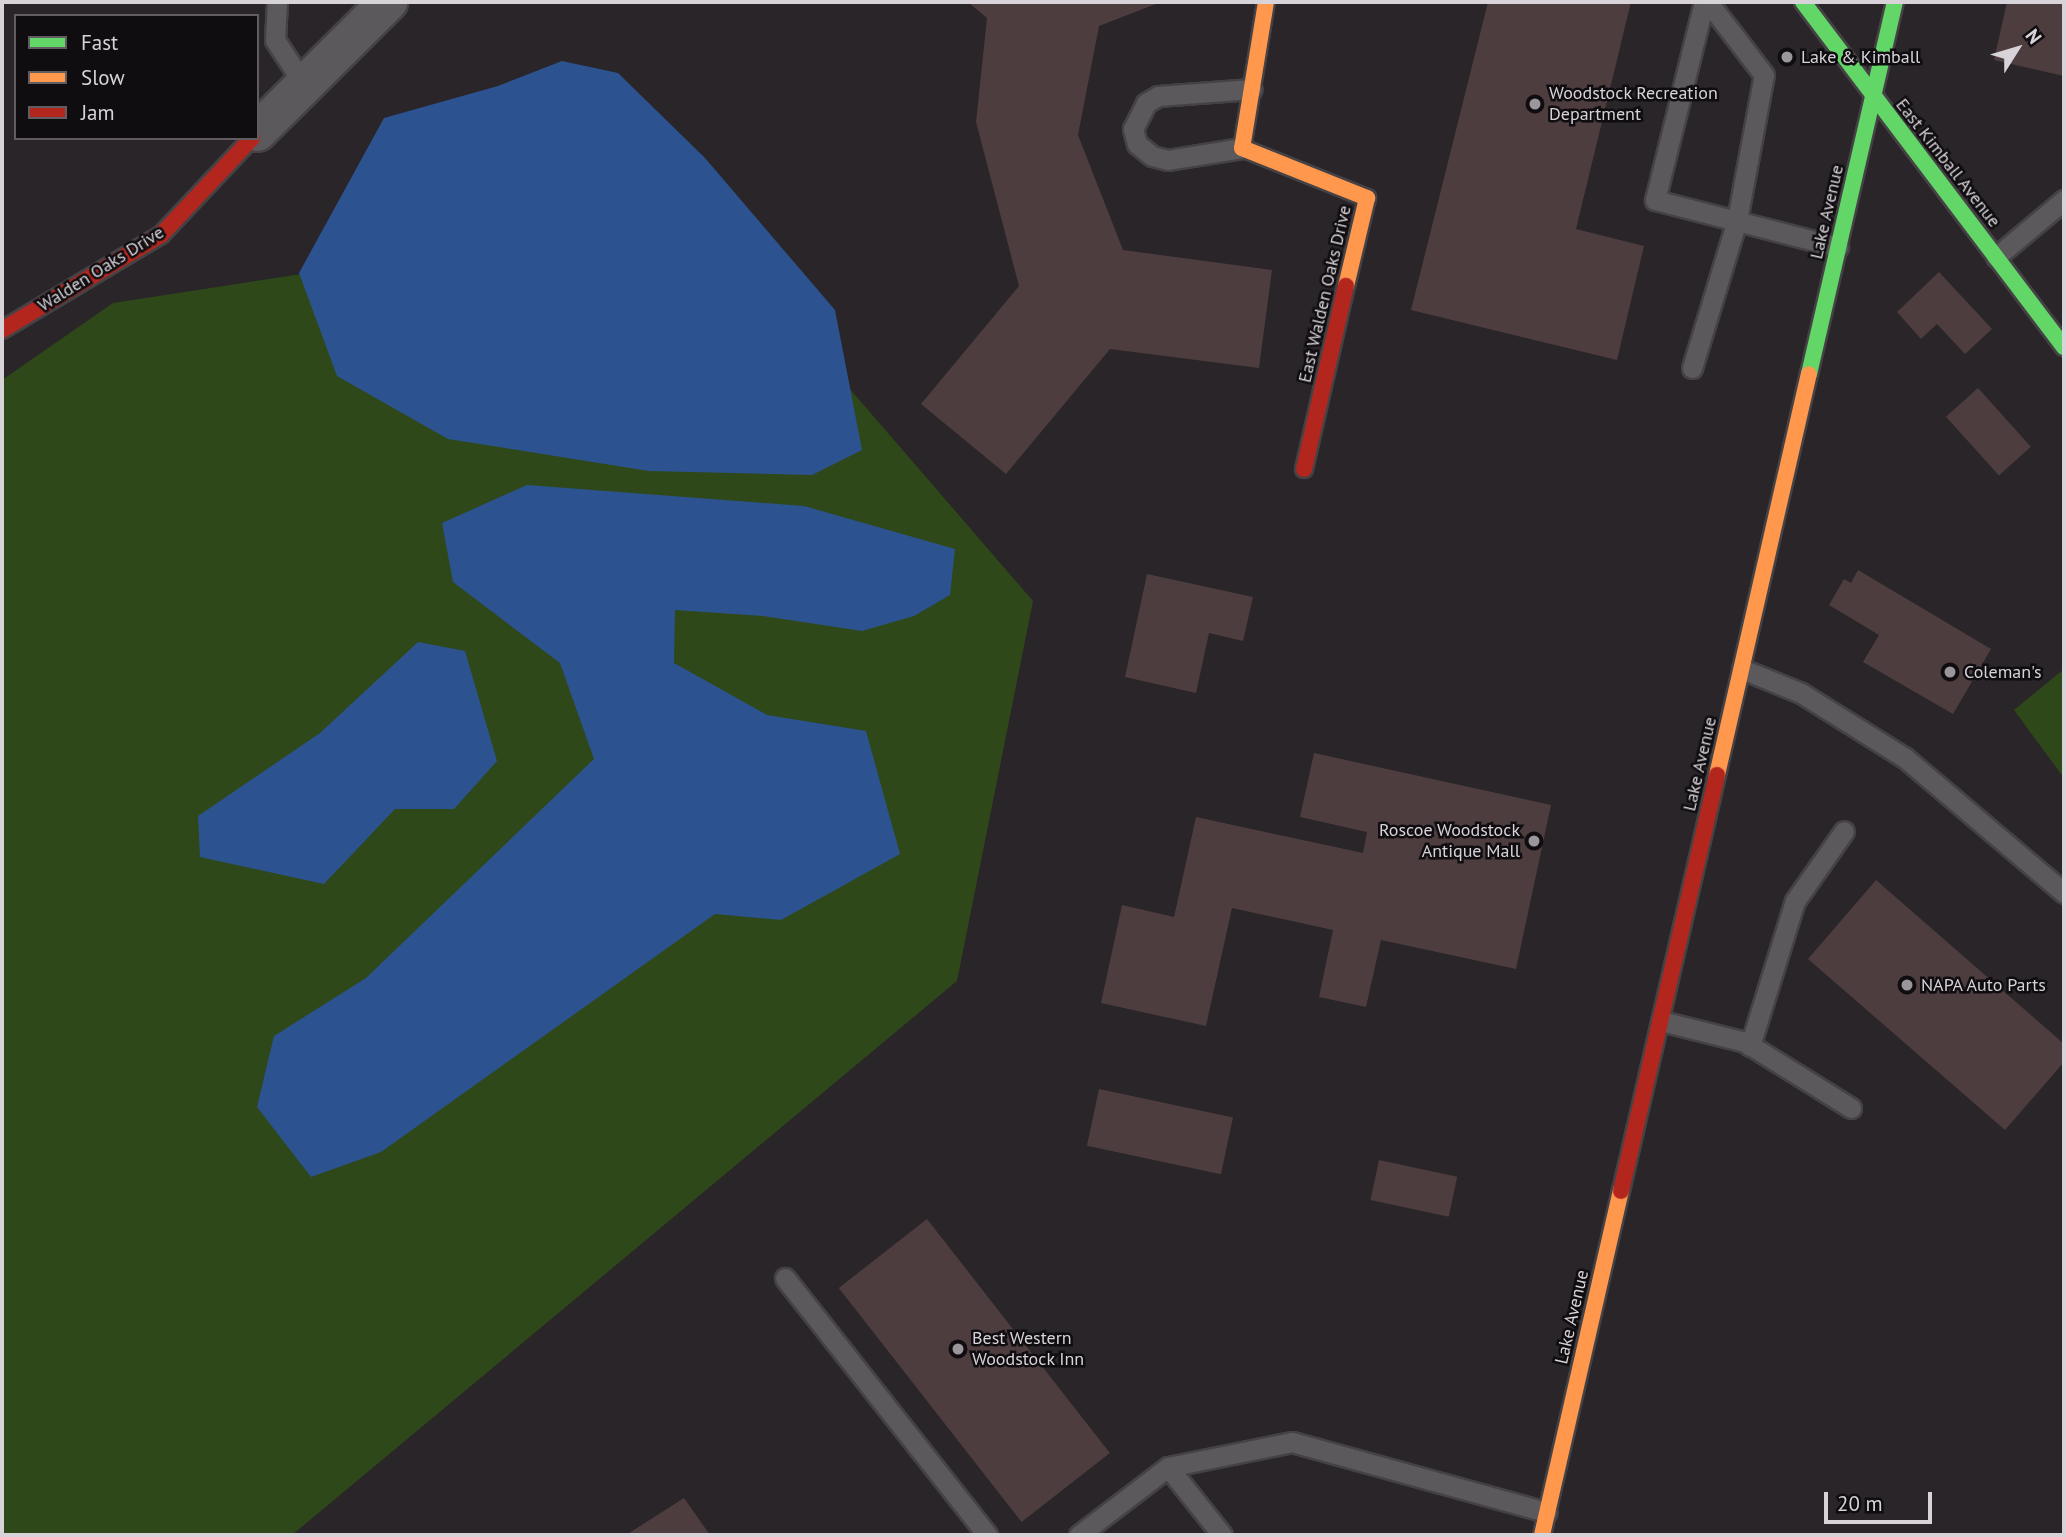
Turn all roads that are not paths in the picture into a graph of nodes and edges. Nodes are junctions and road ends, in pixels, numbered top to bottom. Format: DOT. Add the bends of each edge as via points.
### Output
graph roads {
  1 [pos="277,2"];
  2 [pos="388,2"];
  3 [pos="1266,2"];
  4 [pos="1706,2"];
  5 [pos="1802,2"];
  6 [pos="1895,2"];
  7 [pos="303,83"];
  8 [pos="1252,89"];
  9 [pos="1873,97"];
  10 [pos="259,130"];
  11 [pos="250,140"];
  12 [pos="1242,148"];
  13 [pos="2064,200"];
  14 [pos="1737,220"];
  15 [pos="1838,247"];
  16 [pos="1996,257"];
  17 [pos="2,330"];
  18 [pos="2064,346"];
  19 [pos="1692,368"];
  20 [pos="1304,469"];
  21 [pos="1742,668"];
  22 [pos="1844,831"];
  23 [pos="2064,894"];
  24 [pos="1661,1021"];
  25 [pos="1751,1046"];
  26 [pos="1851,1108"];
  27 [pos="785,1278"];
  28 [pos="1168,1467"];
  29 [pos="1547,1512"];
  30 [pos="987,1535"];
  31 [pos="1079,1535"];
  32 [pos="1222,1535"];
  33 [pos="1542,1535"];
  1 -- 7 [label="lane" via="275,40"];
  2 -- 7 [label="street"];
  3 -- 8 [label="street"];
  4 -- 14 [label="lane" via="1764,75"];
  4 -- 14 [label="lane" via="1655,200"];
  5 -- 9 [label="street, East Kimball Avenue"];
  6 -- 9 [label="street, Lake Avenue"];
  7 -- 10 [label="street"];
  8 -- 12 [label="street"];
  8 -- 12 [label="lane" via="1158,96 1146,103 1133,130 1137,144 1152,156 1168,160"];
  9 -- 15 [label="street, Lake Avenue"];
  9 -- 16 [label="street, East Kimball Avenue"];
  11 -- 17 [label="street, Walden Oaks Drive" via="161,235"];
  12 -- 20 [label="street, East Walden Oaks Drive" via="1367,198"];
  13 -- 16 [label="lane"];
  14 -- 15 [label="lane"];
  14 -- 19 [label="lane"];
  15 -- 21 [label="street, Lake Avenue"];
  16 -- 18 [label="street, East Kimball Avenue"];
  21 -- 23 [label="lane" via="1801,693 1905,758"];
  21 -- 24 [label="street, Lake Avenue"];
  22 -- 25 [label="lane" via="1795,901"];
  24 -- 25 [label="lane"];
  24 -- 29 [label="street, Lake Avenue"];
  25 -- 26 [label="lane"];
  27 -- 30 [label="lane"];
  28 -- 29 [label="lane" via="1292,1442"];
  28 -- 31 [label="lane"];
  28 -- 32 [label="lane"];
  29 -- 33 [label="street, Lake Avenue"];
}
